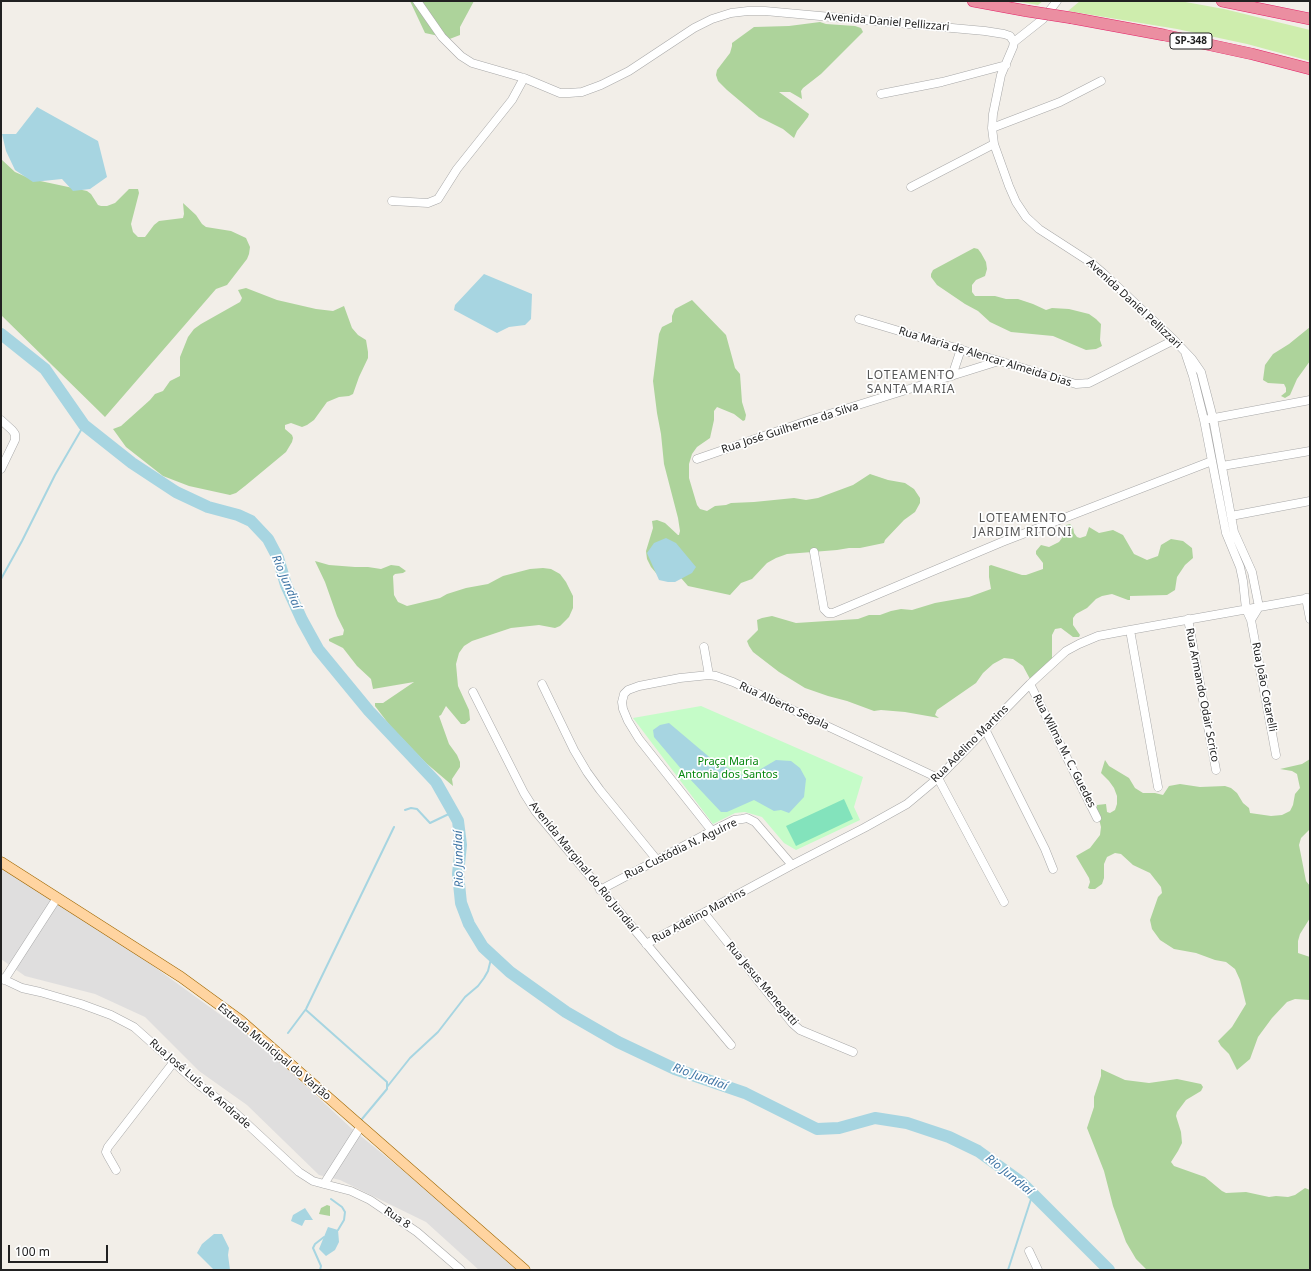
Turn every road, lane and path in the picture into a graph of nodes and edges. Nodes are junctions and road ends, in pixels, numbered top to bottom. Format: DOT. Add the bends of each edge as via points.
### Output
graph roads {
  1 [pos="417,1"];
  2 [pos="974,1"];
  3 [pos="1057,1"];
  4 [pos="1222,1"];
  5 [pos="1310,19"];
  6 [pos="1014,42"];
  7 [pos="1006,65"];
  8 [pos="1310,69"];
  9 [pos="524,78"];
  10 [pos="1101,81"];
  11 [pos="881,94"];
  12 [pos="992,128"];
  13 [pos="994,144"];
  14 [pos="911,188"];
  15 [pos="392,201"];
  16 [pos="860,319"];
  17 [pos="1174,340"];
  18 [pos="961,349"];
  19 [pos="1185,351"];
  20 [pos="999,361"];
  21 [pos="952,376"];
  22 [pos="1310,400"];
  23 [pos="1213,418"];
  24 [pos="1,420"];
  25 [pos="1204,420"];
  26 [pos="1310,451"];
  27 [pos="697,459"];
  28 [pos="1212,461"];
  29 [pos="1222,466"];
  30 [pos="1,469"];
  31 [pos="1310,501"];
  32 [pos="1231,516"];
  33 [pos="814,552"];
  34 [pos="1308,598"];
  35 [pos="1259,607"];
  36 [pos="1246,609"];
  37 [pos="1188,619"];
  38 [pos="1310,619"];
  39 [pos="1251,620"];
  40 [pos="1130,630"];
  41 [pos="704,647"];
  42 [pos="709,675"];
  43 [pos="542,684"];
  44 [pos="1030,684"];
  45 [pos="473,692"];
  46 [pos="985,729"];
  47 [pos="1276,755"];
  48 [pos="1216,770"];
  49 [pos="938,778"];
  50 [pos="1158,787"];
  51 [pos="1098,818"];
  52 [pos="712,831"];
  53 [pos="657,860"];
  54 [pos="1,862"];
  55 [pos="792,865"];
  56 [pos="1054,869"];
  57 [pos="600,890"];
  58 [pos="57,898"];
  59 [pos="1004,902"];
  60 [pos="704,912"];
  61 [pos="646,944"];
  62 [pos="3,979"];
  63 [pos="730,1045"];
  64 [pos="853,1052"];
  65 [pos="173,1063"];
  66 [pos="361,1126"];
  67 [pos="116,1170"];
  68 [pos="324,1184"];
  69 [pos="1029,1251"];
  70 [pos="461,1270"];
  71 [pos="525,1270"];
  72 [pos="1038,1270"];
  1 -- 9 [label="street, Avenida Daniel Pellizzari" via="442,37 461,56 472,63"];
  2 -- 8 [label="highway, SP-348, bridge" via="1164,35"];
  3 -- 6 [label="street" via="1038,23"];
  4 -- 5 [label="highway"];
  6 -- 7 [label="street, Avenida Daniel Pellizzari"];
  6 -- 9 [label="street, Avenida Daniel Pellizzari" via="1010,36 985,31 748,11 712,19 629,71 582,92 560,93"];
  7 -- 11 [label="street" via="942,82"];
  7 -- 12 [label="street, Avenida Daniel Pellizzari" via="1001,75"];
  9 -- 15 [label="street" via="512,100 457,169 438,199 428,203"];
  10 -- 12 [label="street" via="1060,102"];
  12 -- 13 [label="street, Avenida Daniel Pellizzari"];
  13 -- 14 [label="street"];
  13 -- 17 [label="street, Avenida Daniel Pellizzari" via="1016,202 1026,217 1039,229 1090,262"];
  16 -- 18 [label="street, Rua Maria de Alencar Almeida Dias"];
  17 -- 19 [label="street, Avenida Daniel Pellizzari"];
  17 -- 20 [label="street, Rua Maria de Alencar Almeida Dias" via="1083,384"];
  18 -- 20 [label="street, Rua Maria de Alencar Almeida Dias"];
  18 -- 21 [label="street"];
  19 -- 23 [label="street, Avenida Daniel Pellizzari" via="1201,372"];
  19 -- 25 [label="street, Avenida Daniel Pellizzari"];
  20 -- 21 [label="street, Rua José Guilherme da Silva"];
  21 -- 27 [label="street, Rua José Guilherme da Silva" via="810,420"];
  22 -- 23 [label="street"];
  23 -- 25 [label="street"];
  23 -- 29 [label="street, Avenida Daniel Pellizzari"];
  24 -- 30 [label="street" via="15,434 15,440"];
  25 -- 28 [label="street, Avenida Daniel Pellizzari"];
  26 -- 29 [label="street"];
  28 -- 33 [label="street" via="1002,542 833,613 828,613 824,609"];
  28 -- 36 [label="street, Avenida Daniel Pellizzari" via="1226,533 1240,567"];
  29 -- 32 [label="street, Avenida Daniel Pellizzari"];
  31 -- 32 [label="street"];
  32 -- 35 [label="street, Avenida Daniel Pellizzari" via="1236,540 1252,572"];
  34 -- 35 [label="street, Rua Adelino Martins"];
  34 -- 38 [label="street"];
  35 -- 36 [label="street, Rua Adelino Martins"];
  35 -- 39 [label="street"];
  36 -- 37 [label="street, Rua Adelino Martins"];
  36 -- 39 [label="street, Rua João Cotarelli"];
  37 -- 40 [label="street, Rua Adelino Martins"];
  37 -- 48 [label="street, Rua Armando Odair Scrico"];
  39 -- 47 [label="street, Rua João Cotarelli"];
  40 -- 44 [label="street, Rua Adelino Martins" via="1098,636 1066,651"];
  40 -- 50 [label="street"];
  41 -- 42 [label="street"];
  42 -- 49 [label="street, Rua Alberto Segala" via="732,682"];
  42 -- 52 [label="street, Rua Alberto Segala" via="632,687 624,694 622,702 636,733"];
  43 -- 53 [label="street" via="587,772"];
  44 -- 46 [label="street, Rua Adelino Martins"];
  44 -- 51 [label="street, Rua Wilma M. C. Guedes"];
  45 -- 57 [label="street, Avenida Marginal do Rio Jundiaí" via="532,806"];
  46 -- 49 [label="street, Rua Adelino Martins"];
  46 -- 56 [label="street"];
  49 -- 55 [label="street, Rua Adelino Martins" via="898,810"];
  49 -- 59 [label="street"];
  52 -- 53 [label="street, Rua Custódia N. Aguirre"];
  52 -- 55 [label="street, Rua Custódia N. Aguirre" via="734,820 747,818 755,822"];
  53 -- 57 [label="street, Rua Custódia N. Aguirre"];
  54 -- 58 [label="main road, Estrada Municipal do Varjão"];
  55 -- 60 [label="street, Rua Adelino Martins"];
  57 -- 61 [label="street, Avenida Marginal do Rio Jundiaí"];
  58 -- 62 [label="street"];
  58 -- 66 [label="main road, Estrada Municipal do Varjão" via="181,977 240,1020"];
  60 -- 61 [label="street, Rua Adelino Martins"];
  60 -- 64 [label="street, Rua Jesus Menegatti" via="792,1024 800,1030"];
  61 -- 63 [label="street, Avenida Marginal do Rio Jundiaí"];
  62 -- 65 [label="street, Rua José Luís de Andrade" via="22,988 111,1015 134,1027"];
  65 -- 67 [label="street" via="108,1147 106,1152"];
  65 -- 68 [label="street, Rua José Luís de Andrade" via="230,1108 299,1172 313,1181"];
  66 -- 68 [label="street"];
  66 -- 71 [label="main road, Estrada Municipal do Varjão"];
  68 -- 70 [label="street, Rua 8" via="370,1200 417,1232"];
  69 -- 72 [label="street"];
}
